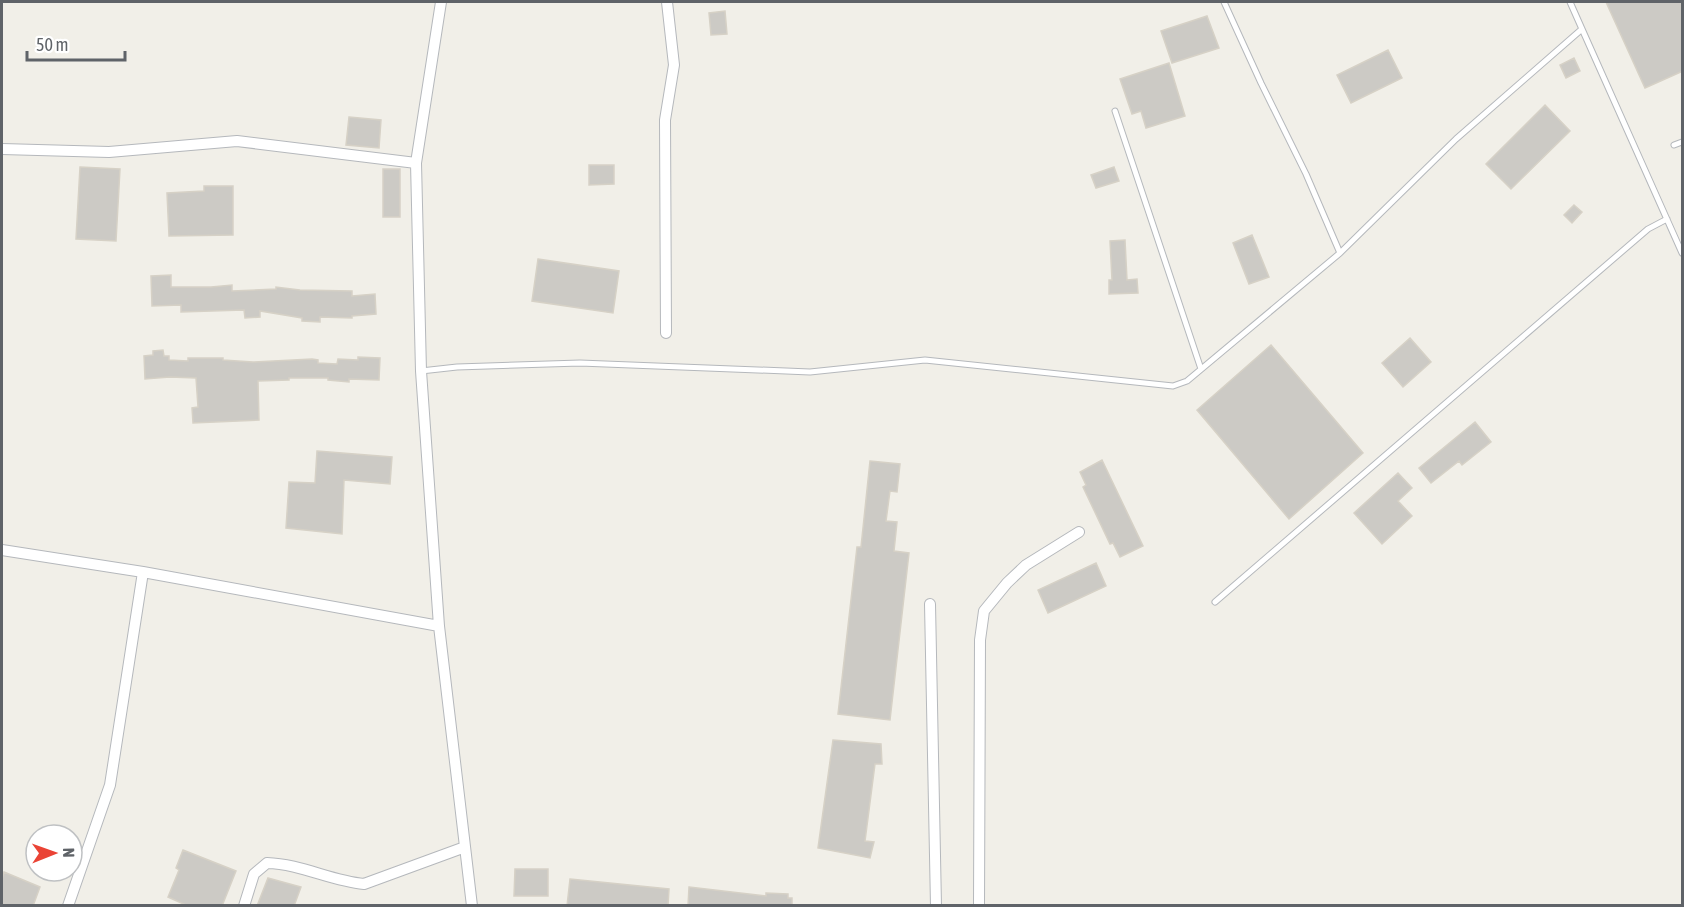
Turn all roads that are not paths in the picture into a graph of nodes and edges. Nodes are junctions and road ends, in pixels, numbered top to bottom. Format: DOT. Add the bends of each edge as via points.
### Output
graph roads {
  1 [pos="441,2"];
  2 [pos="667,2"];
  3 [pos="1224,2"];
  4 [pos="1570,2"];
  5 [pos="1582,29"];
  6 [pos="1115,111"];
  7 [pos="1683,142"];
  8 [pos="1674,145"];
  9 [pos="2,149"];
  10 [pos="416,163"];
  11 [pos="1667,219"];
  12 [pos="1340,253"];
  13 [pos="1683,253"];
  14 [pos="666,333"];
  15 [pos="1202,369"];
  16 [pos="421,371"];
  17 [pos="1079,532"];
  18 [pos="2,550"];
  19 [pos="143,572"];
  20 [pos="1215,602"];
  21 [pos="930,603"];
  22 [pos="439,626"];
  23 [pos="465,847"];
  24 [pos="69,906"];
  25 [pos="244,906"];
  26 [pos="472,906"];
  27 [pos="936,906"];
  28 [pos="979,906"];
  1 -- 10 [label="street"];
  2 -- 14 [label="street" via="674,65 665,120"];
  3 -- 12 [label="lane"];
  4 -- 5 [label="lane"];
  5 -- 11 [label="lane"];
  5 -- 12 [label="lane" via="1456,140"];
  6 -- 15 [label="lane"];
  7 -- 8 [label="lane"];
  9 -- 10 [label="street" via="109,152 237,141"];
  10 -- 16 [label="street"];
  11 -- 13 [label="lane"];
  11 -- 20 [label="lane" via="1648,229"];
  12 -- 15 [label="lane"];
  15 -- 16 [label="lane" via="1173,386 925,360 810,372 580,363"];
  16 -- 22 [label="street"];
  17 -- 28 [label="street" via="1026,565 984,611 980,640"];
  18 -- 19 [label="street"];
  19 -- 22 [label="street"];
  19 -- 24 [label="street" via="110,785"];
  21 -- 27 [label="street"];
  22 -- 23 [label="street"];
  23 -- 25 [label="street" via="364,884 287,864 267,863 254,874"];
  23 -- 26 [label="street"];
}
